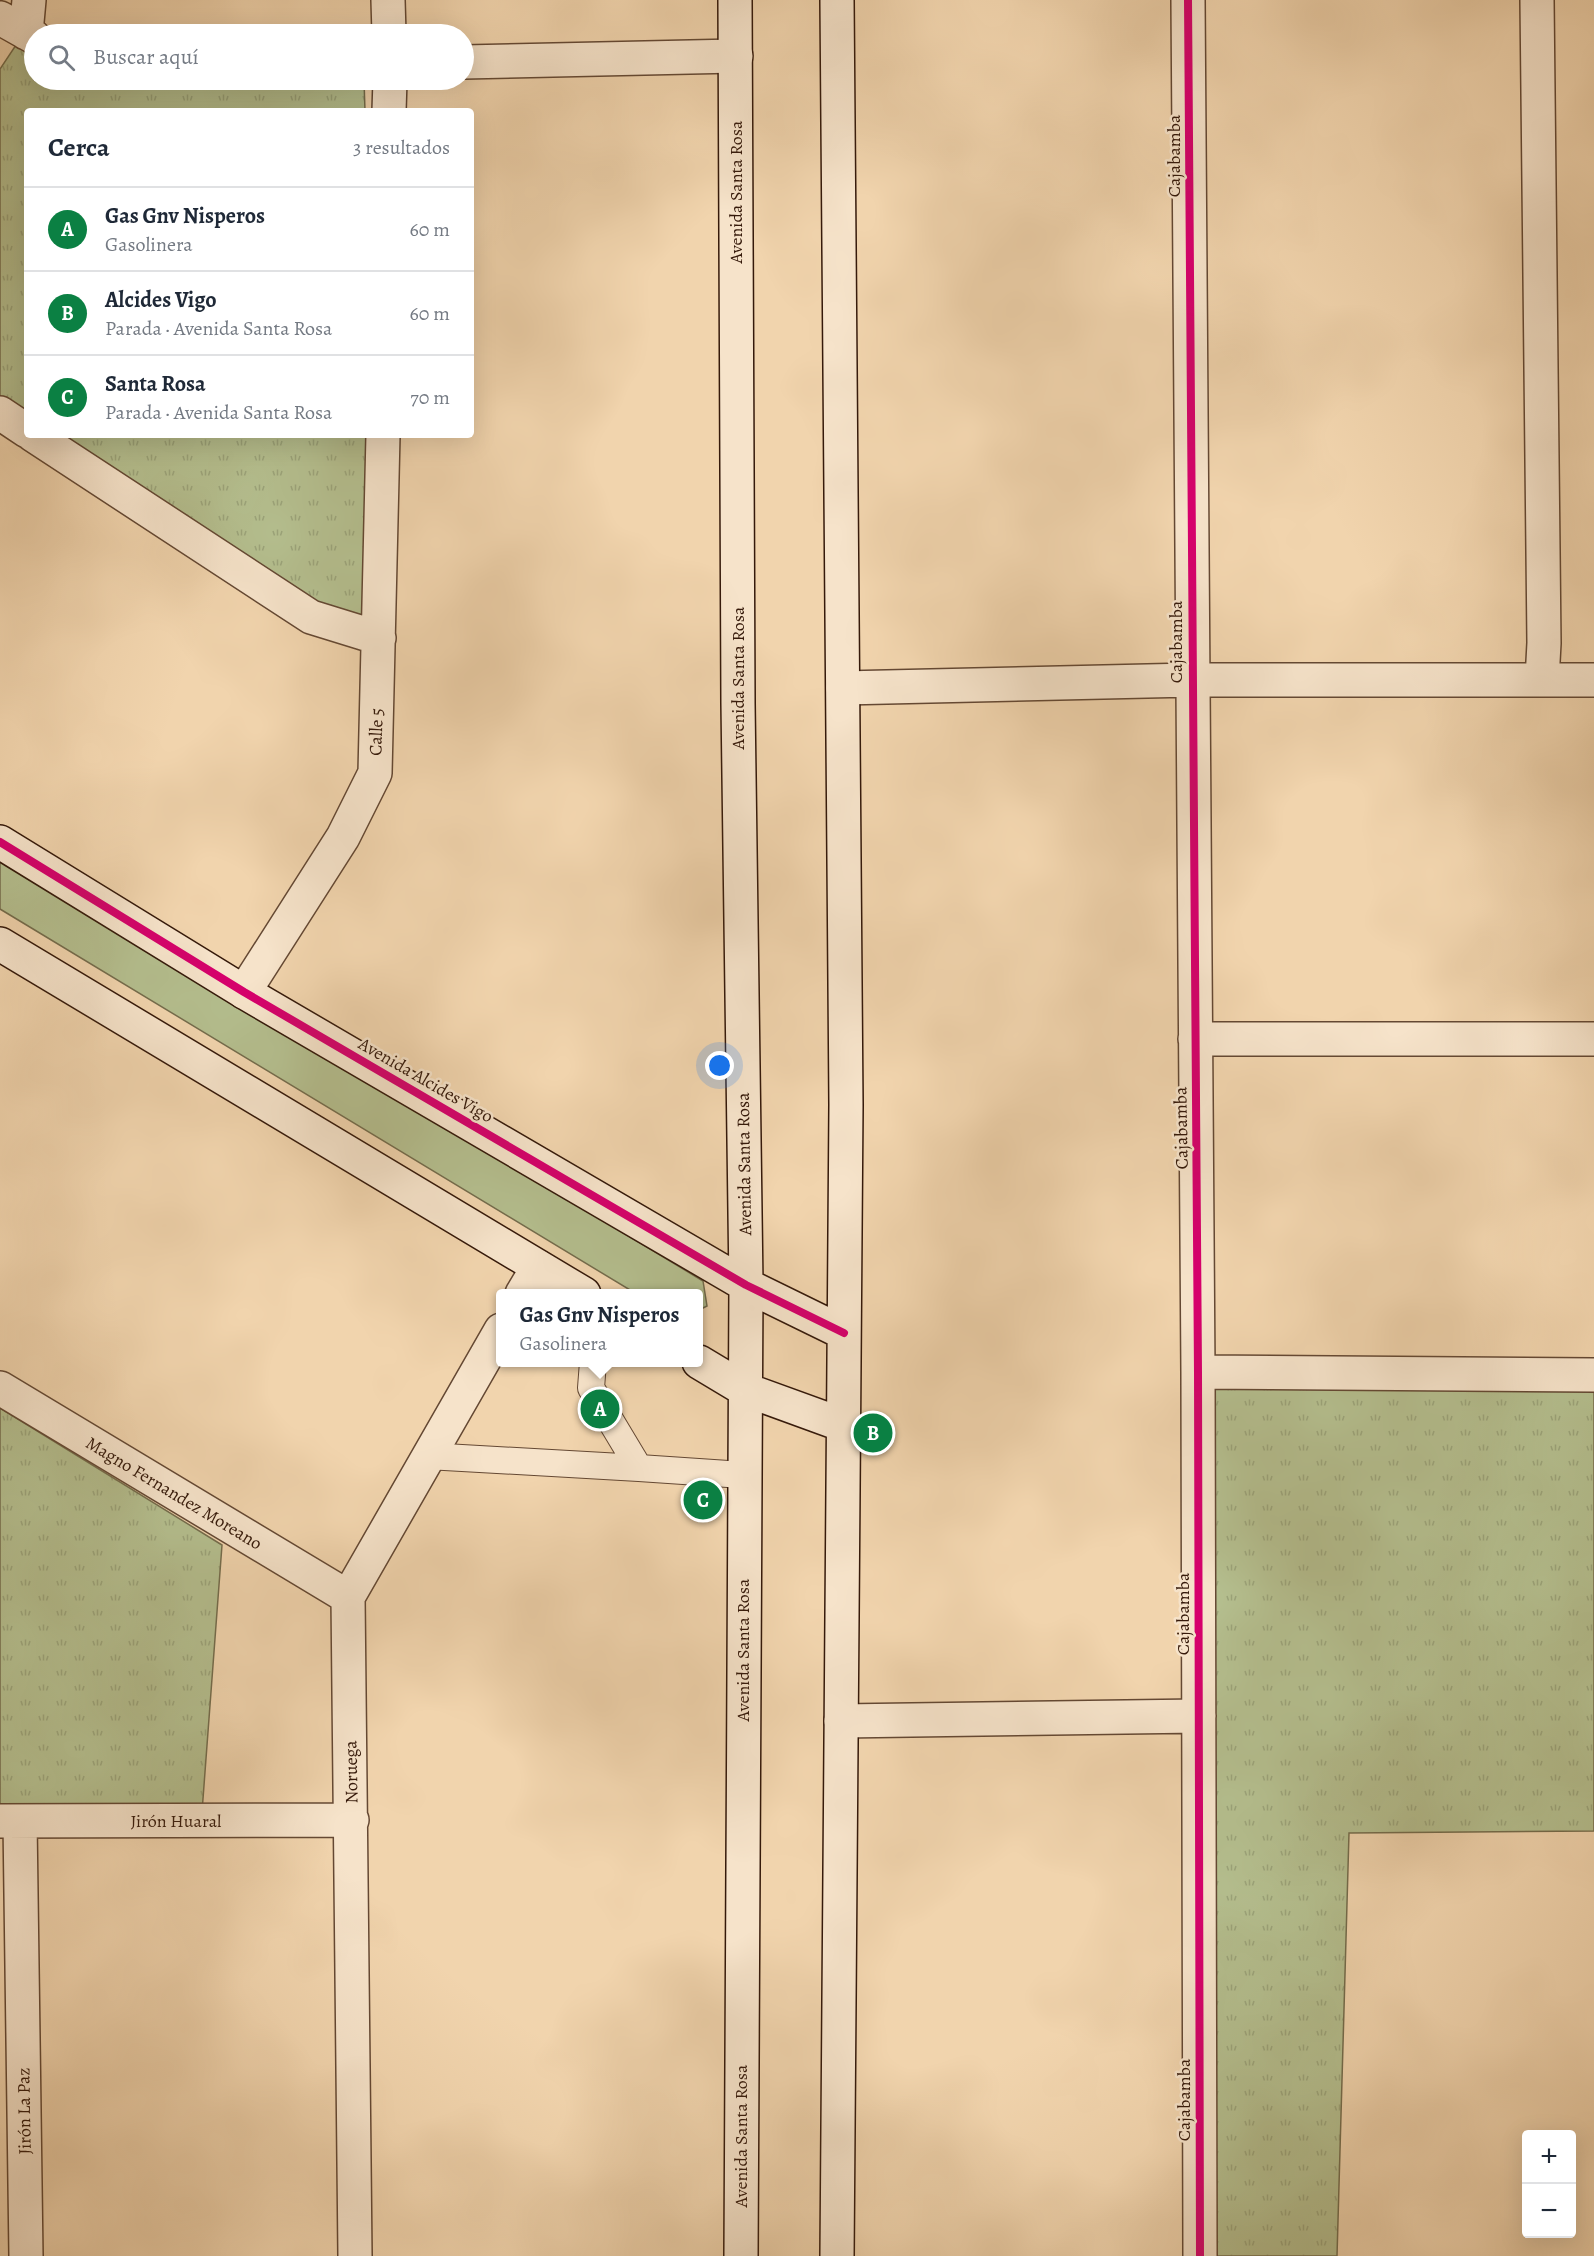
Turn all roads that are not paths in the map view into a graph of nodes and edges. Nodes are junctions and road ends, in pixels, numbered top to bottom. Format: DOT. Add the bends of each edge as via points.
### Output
graph roads {
  1 [pos="388,0"];
  2 [pos="735,0"];
  3 [pos="837,0"];
  4 [pos="1188,0"];
  5 [pos="1537,0"];
  6 [pos="389,24"];
  7 [pos="736,56"];
  8 [pos="474,62"];
  9 [pos="390,90"];
  10 [pos="389,108"];
  11 [pos="0,413"];
  12 [pos="24,429"];
  13 [pos="38,438"];
  14 [pos="383,438"];
  15 [pos="379,638"];
  16 [pos="1191,680"];
  17 [pos="1542,680"];
  18 [pos="1594,680"];
  19 [pos="843,688"];
  20 [pos="0,842"];
  21 [pos="0,944"];
  22 [pos="244,992"];
  23 [pos="1195,1039"];
  24 [pos="1594,1039"];
  25 [pos="530,1280"];
  26 [pos="746,1285"];
  27 [pos="567,1289"];
  28 [pos="844,1333"];
  29 [pos="496,1339"];
  30 [pos="703,1364"];
  31 [pos="592,1367"];
  32 [pos="1198,1372"];
  33 [pos="1594,1375"];
  34 [pos="0,1389"];
  35 [pos="744,1389"];
  36 [pos="843,1425"];
  37 [pos="427,1456"];
  38 [pos="639,1468"];
  39 [pos="744,1475"];
  40 [pos="348,1597"];
  41 [pos="1199,1716"];
  42 [pos="841,1721"];
  43 [pos="352,1820"];
  44 [pos="10,1821"];
  45 [pos="12,2163"];
  46 [pos="26,2256"];
  47 [pos="355,2256"];
  48 [pos="741,2256"];
  49 [pos="837,2256"];
  50 [pos="1200,2256"];
  1 -- 6 [label="street"];
  2 -- 7 [label="street, Avenida Santa Rosa"];
  3 -- 19 [label="street"];
  4 -- 16 [label="street, Cajabamba"];
  5 -- 17 [label="street"];
  7 -- 8 [label="street"];
  7 -- 26 [label="street, Avenida Santa Rosa" via="738,703"];
  9 -- 10 [label="street"];
  11 -- 12 [label="street"];
  13 -- 15 [label="street" via="311,617"];
  14 -- 15 [label="street, Calle 5"];
  15 -- 22 [label="street, Calle 5" via="375,773 343,837"];
  16 -- 17 [label="street"];
  16 -- 19 [label="street"];
  16 -- 23 [label="street, Cajabamba"];
  17 -- 18 [label="street"];
  19 -- 28 [label="street"];
  20 -- 22 [label="street, Avenida Alcides Vigo"];
  21 -- 25 [label="street"];
  22 -- 26 [label="street, Avenida Alcides Vigo"];
  23 -- 24 [label="street"];
  23 -- 32 [label="street, Cajabamba"];
  25 -- 27 [label="street"];
  26 -- 28 [label="street, Avenida Alcides Vigo"];
  26 -- 35 [label="street, Avenida Santa Rosa"];
  28 -- 36 [label="street"];
  29 -- 37 [label="street"];
  30 -- 35 [label="street"];
  31 -- 38 [label="lane" via="591,1388"];
  32 -- 33 [label="street"];
  32 -- 41 [label="street, Cajabamba"];
  34 -- 40 [label="street, Magno Fernandez Moreano"];
  35 -- 36 [label="street"];
  35 -- 39 [label="street, Avenida Santa Rosa"];
  36 -- 42 [label="street"];
  37 -- 38 [label="lane"];
  37 -- 40 [label="street"];
  38 -- 39 [label="lane"];
  39 -- 48 [label="street, Avenida Santa Rosa"];
  40 -- 43 [label="street, Noruega"];
  41 -- 42 [label="street"];
  41 -- 50 [label="street, Cajabamba"];
  42 -- 49 [label="street"];
  43 -- 44 [label="street, Jirón Huaral"];
  43 -- 47 [label="street, Noruega"];
  44 -- 45 [label="street, Jirón La Paz"];
  45 -- 46 [label="street, Jirón La Paz"];
}
